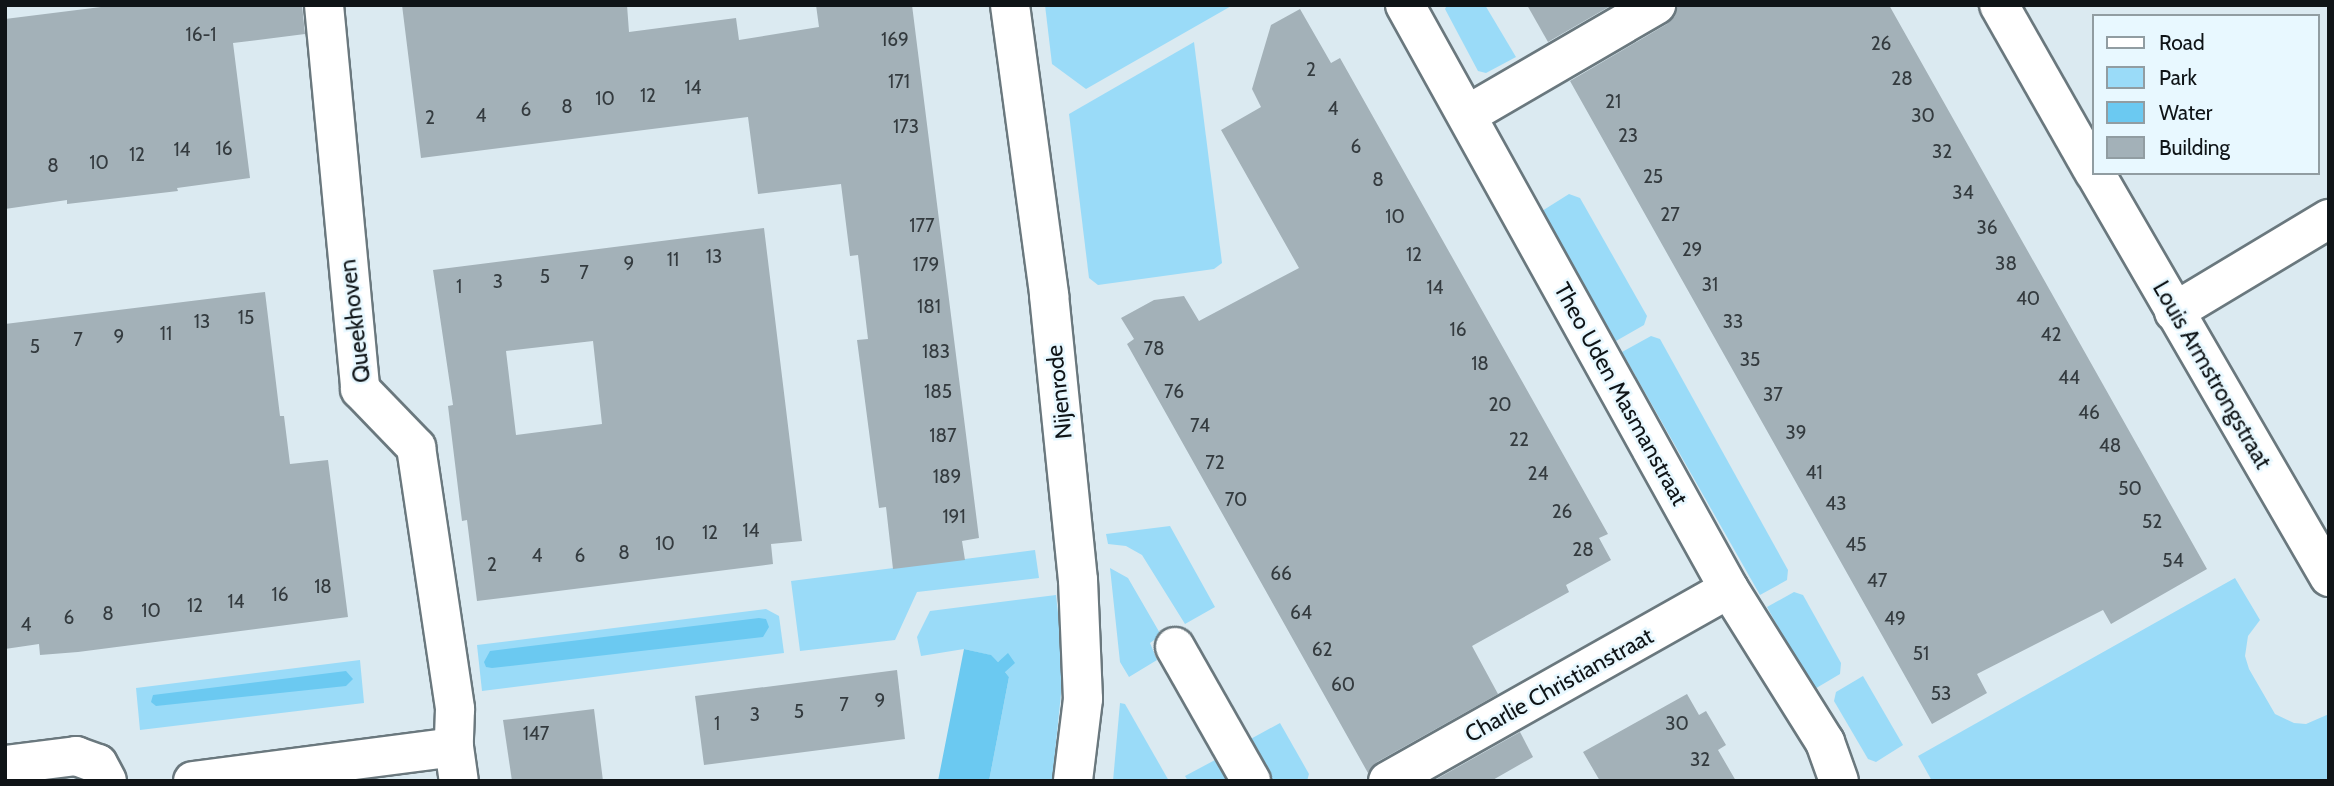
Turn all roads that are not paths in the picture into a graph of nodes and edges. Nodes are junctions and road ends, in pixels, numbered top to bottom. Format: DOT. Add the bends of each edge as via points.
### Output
graph roads {
  1 [pos="324,5"];
  2 [pos="1010,5"];
  3 [pos="1405,5"];
  4 [pos="1656,5"];
  5 [pos="1999,5"];
  6 [pos="1467,115"];
  7 [pos="2092,169"];
  8 [pos="2095,175"];
  9 [pos="2329,219"];
  10 [pos="2174,312"];
  11 [pos="2329,578"];
  12 [pos="1729,589"];
  13 [pos="1175,647"];
  14 [pos="457,764"];
  15 [pos="5,765"];
  16 [pos="107,781"];
  17 [pos="193,781"];
  18 [pos="1073,781"];
  19 [pos="1251,781"];
  20 [pos="1388,781"];
  21 [pos="1839,781"];
  1 -- 14 [label="street, Queekhoven" via="360,389 416,447 455,709"];
  2 -- 18 [label="street, Nijenrode" via="1049,295 1077,580 1083,699"];
  3 -- 6 [label="street, Theo Uden Masmanstraat"];
  4 -- 6 [label="street"];
  5 -- 7 [label="street, Louis Armstrongstraat"];
  6 -- 12 [label="street, Theo Uden Masmanstraat"];
  8 -- 10 [label="street, Louis Armstrongstraat"];
  9 -- 10 [label="street"];
  10 -- 11 [label="street, Louis Armstrongstraat"];
  12 -- 20 [label="street, Charlie Christianstraat"];
  12 -- 21 [label="street, Theo Uden Masmanstraat" via="1825,742"];
  13 -- 19 [label="street"];
  14 -- 17 [label="street"];
  15 -- 16 [label="street" via="76,756 99,764"];
}
